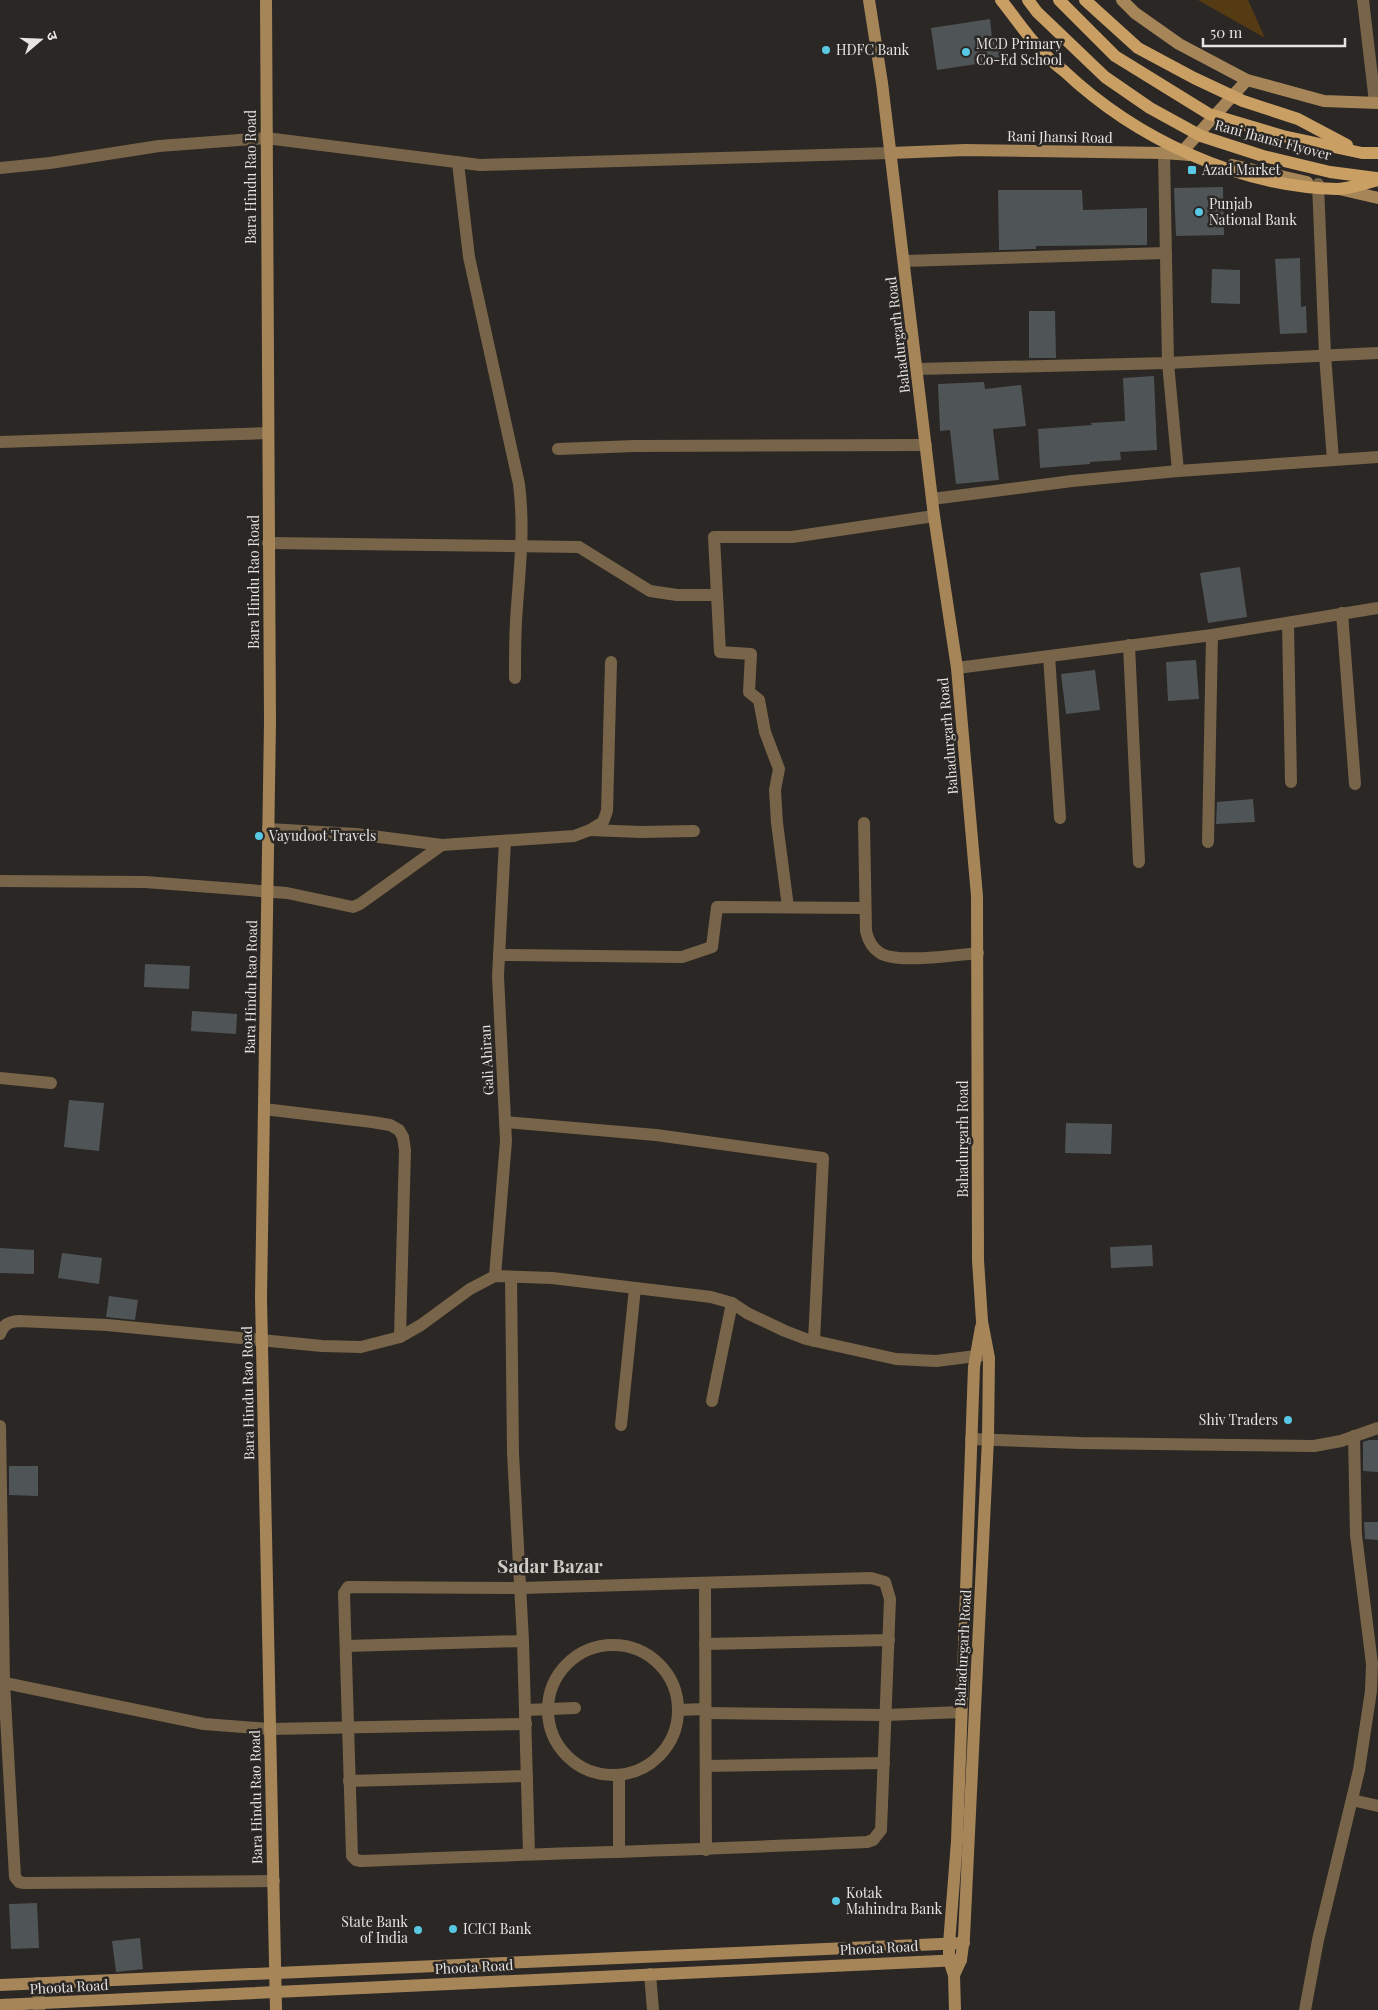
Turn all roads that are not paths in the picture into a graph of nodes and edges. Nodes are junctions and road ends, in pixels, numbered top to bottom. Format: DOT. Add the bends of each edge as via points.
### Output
graph roads {
  1 [pos="266,0"];
  2 [pos="869,0"];
  3 [pos="1001,0"];
  4 [pos="1028,0"];
  5 [pos="1059,0"];
  6 [pos="1085,0"];
  7 [pos="1122,0"];
  8 [pos="1363,0"];
  9 [pos="1247,80"];
  10 [pos="1377,102"];
  11 [pos="266,138"];
  12 [pos="891,153"];
  13 [pos="1164,153"];
  14 [pos="1181,153"];
  15 [pos="1362,153"];
  16 [pos="1378,153"];
  17 [pos="458,163"];
  18 [pos="0,168"];
  19 [pos="1378,179"];
  20 [pos="1318,184"];
  21 [pos="1378,198"];
  22 [pos="1166,253"];
  23 [pos="904,261"];
  24 [pos="1378,353"];
  25 [pos="1325,354"];
  26 [pos="1168,363"];
  27 [pos="917,369"];
  28 [pos="268,433"];
  29 [pos="0,442"];
  30 [pos="926,445"];
  31 [pos="558,449"];
  32 [pos="1378,457"];
  33 [pos="1333,460"];
  34 [pos="1178,471"];
  35 [pos="932,499"];
  36 [pos="934,516"];
  37 [pos="268,542"];
  38 [pos="523,546"];
  39 [pos="717,595"];
  40 [pos="1378,608"];
  41 [pos="1342,613"];
  42 [pos="1288,624"];
  43 [pos="1212,635"];
  44 [pos="1129,645"];
  45 [pos="1049,656"];
  46 [pos="610,662"];
  47 [pos="957,668"];
  48 [pos="515,678"];
  49 [pos="1292,782"];
  50 [pos="1355,784"];
  51 [pos="1060,818"];
  52 [pos="864,823"];
  53 [pos="268,829"];
  54 [pos="590,830"];
  55 [pos="694,831"];
  56 [pos="505,841"];
  57 [pos="1208,842"];
  58 [pos="442,846"];
  59 [pos="1139,862"];
  60 [pos="0,881"];
  61 [pos="267,892"];
  62 [pos="788,907"];
  63 [pos="865,908"];
  64 [pos="978,953"];
  65 [pos="499,955"];
  66 [pos="0,1078"];
  67 [pos="51,1083"];
  68 [pos="264,1109"];
  69 [pos="505,1122"];
  70 [pos="495,1276"];
  71 [pos="511,1276"];
  72 [pos="635,1288"];
  73 [pos="732,1303"];
  74 [pos="982,1321"];
  75 [pos="0,1334"];
  76 [pos="400,1337"];
  77 [pos="261,1340"];
  78 [pos="814,1341"];
  79 [pos="988,1354"];
  80 [pos="974,1356"];
  81 [pos="712,1401"];
  82 [pos="621,1425"];
  83 [pos="0,1426"];
  84 [pos="1378,1428"];
  85 [pos="1354,1436"];
  86 [pos="971,1439"];
  87 [pos="988,1439"];
  88 [pos="705,1583"];
  89 [pos="521,1588"];
  90 [pos="523,1640"];
  91 [pos="889,1640"];
  92 [pos="705,1644"];
  93 [pos="346,1646"];
  94 [pos="2,1682"];
  95 [pos="575,1708"];
  96 [pos="548,1709"];
  97 [pos="526,1710"];
  98 [pos="678,1710"];
  99 [pos="705,1711"];
  100 [pos="961,1712"];
  101 [pos="886,1715"];
  102 [pos="526,1724"];
  103 [pos="348,1728"];
  104 [pos="270,1729"];
  105 [pos="884,1763"];
  106 [pos="706,1766"];
  107 [pos="618,1774"];
  108 [pos="527,1776"];
  109 [pos="348,1781"];
  110 [pos="1352,1800"];
  111 [pos="1378,1806"];
  112 [pos="706,1850"];
  113 [pos="619,1852"];
  114 [pos="529,1854"];
  115 [pos="274,1881"];
  116 [pos="964,1943"];
  117 [pos="949,1944"];
  118 [pos="955,1960"];
  119 [pos="275,1974"];
  120 [pos="650,1974"];
  121 [pos="38,1983"];
  122 [pos="0,1986"];
  123 [pos="276,1992"];
  124 [pos="0,2005"];
  125 [pos="39,2007"];
  126 [pos="276,2010"];
  127 [pos="653,2010"];
  128 [pos="955,2010"];
  129 [pos="1305,2010"];
  1 -- 11 [label="street, Bara Hindu Rao Road"];
  2 -- 12 [label="street"];
  3 -- 19 [label="main road, bridge" via="1039,49 1074,81 1123,118 1194,157 1293,185 1339,189"];
  4 -- 19 [label="main road, Rani Jhansi Flyover, bridge" via="1105,77 1150,108 1201,136 1320,170"];
  5 -- 15 [label="main road, Rani Jhansi Flyover, bridge" via="1115,56 1208,114 1283,136"];
  6 -- 15 [label="main road, bridge" via="1138,48 1226,94 1298,119"];
  7 -- 9 [label="street" via="1179,44"];
  8 -- 10 [label="street"];
  9 -- 10 [label="street" via="1324,101"];
  9 -- 14 [label="street"];
  11 -- 17 [label="street"];
  11 -- 18 [label="street" via="160,146"];
  11 -- 28 [label="street, Bara Hindu Rao Road"];
  12 -- 13 [label="street, Rani Jhansi Road" via="965,150"];
  12 -- 17 [label="street" via="480,166"];
  12 -- 23 [label="street, Bahadurgarh Road"];
  13 -- 14 [label="street, Rani Jhansi Road"];
  13 -- 22 [label="street"];
  14 -- 20 [label="street, Rani Jhansi Road"];
  15 -- 16 [label="main road, Rani Jhansi Flyover, bridge"];
  17 -- 38 [label="street" via="469,257 519,484"];
  20 -- 21 [label="street, Rani Jhansi Road"];
  20 -- 25 [label="street"];
  22 -- 23 [label="street"];
  22 -- 26 [label="street"];
  23 -- 27 [label="street, Bahadurgarh Road"];
  24 -- 25 [label="street"];
  25 -- 26 [label="street"];
  25 -- 33 [label="street"];
  26 -- 27 [label="street"];
  26 -- 34 [label="street"];
  27 -- 30 [label="street, Bahadurgarh Road"];
  28 -- 29 [label="street"];
  28 -- 37 [label="street, Bara Hindu Rao Road"];
  30 -- 31 [label="street"];
  30 -- 35 [label="street, Bahadurgarh Road"];
  32 -- 33 [label="street"];
  33 -- 34 [label="street"];
  34 -- 35 [label="street"];
  35 -- 36 [label="street, Bahadurgarh Road"];
  36 -- 39 [label="street" via="792,537 714,537"];
  36 -- 47 [label="street, Bahadurgarh Road"];
  37 -- 38 [label="street"];
  37 -- 53 [label="street, Bara Hindu Rao Road"];
  38 -- 39 [label="street" via="579,547 650,591"];
  38 -- 48 [label="street"];
  39 -- 62 [label="street" via="720,652 751,654 750,692 759,700 765,732 778,769 776,806"];
  40 -- 41 [label="street"];
  41 -- 42 [label="street"];
  41 -- 50 [label="street"];
  42 -- 43 [label="street"];
  42 -- 49 [label="street"];
  43 -- 44 [label="street"];
  43 -- 57 [label="street"];
  44 -- 45 [label="street"];
  44 -- 59 [label="street"];
  45 -- 47 [label="street"];
  45 -- 51 [label="street"];
  46 -- 54 [label="street" via="607,811 603,822"];
  47 -- 64 [label="street, Bahadurgarh Road" via="977,896"];
  52 -- 63 [label="street"];
  53 -- 58 [label="street" via="356,834"];
  53 -- 61 [label="street, Bara Hindu Rao Road"];
  54 -- 55 [label="street"];
  54 -- 56 [label="street" via="574,836"];
  56 -- 58 [label="street"];
  56 -- 65 [label="street, Gali Ahiran"];
  58 -- 61 [label="street" via="352,907"];
  60 -- 61 [label="street" via="145,882"];
  61 -- 68 [label="street, Bara Hindu Rao Road"];
  62 -- 63 [label="street"];
  62 -- 65 [label="street" via="717,907 712,947 682,957"];
  63 -- 64 [label="street" via="868,940 881,954 906,958"];
  64 -- 74 [label="street, Bahadurgarh Road" via="978,1260"];
  65 -- 69 [label="street, Gali Ahiran"];
  66 -- 67 [label="street"];
  68 -- 76 [label="street" via="372,1122 399,1130 404,1150"];
  68 -- 77 [label="street, Bara Hindu Rao Road"];
  69 -- 70 [label="street, Gali Ahiran"];
  69 -- 78 [label="street" via="656,1135 823,1158"];
  70 -- 71 [label="street"];
  70 -- 76 [label="street" via="470,1289"];
  71 -- 72 [label="street"];
  71 -- 89 [label="street" via="513,1452"];
  72 -- 73 [label="street" via="691,1293"];
  72 -- 82 [label="street"];
  73 -- 78 [label="street" via="785,1331"];
  73 -- 81 [label="street"];
  74 -- 79 [label="street, Bahadurgarh Road"];
  74 -- 80 [label="street, Bahadurgarh Road"];
  75 -- 77 [label="street" via="3,1326 19,1321 107,1325"];
  76 -- 77 [label="street" via="361,1347"];
  77 -- 104 [label="street, Bara Hindu Rao Road"];
  78 -- 80 [label="street" via="896,1358 936,1361"];
  79 -- 80 [label="street"];
  79 -- 87 [label="street, Bahadurgarh Road"];
  80 -- 86 [label="street, Bahadurgarh Road"];
  83 -- 94 [label="street"];
  84 -- 85 [label="street"];
  85 -- 87 [label="street" via="1314,1446"];
  85 -- 110 [label="street" via="1356,1535 1372,1664 1367,1721"];
  86 -- 87 [label="street"];
  86 -- 100 [label="street, Bahadurgarh Road"];
  87 -- 116 [label="street, Bahadurgarh Road"];
  88 -- 89 [label="street"];
  88 -- 91 [label="street" via="880,1580 885,1582 889,1592"];
  88 -- 92 [label="street"];
  89 -- 90 [label="street"];
  89 -- 93 [label="street" via="348,1587 344,1593"];
  90 -- 93 [label="street"];
  90 -- 97 [label="street"];
  91 -- 92 [label="street"];
  91 -- 101 [label="street"];
  92 -- 99 [label="street"];
  93 -- 103 [label="street"];
  94 -- 104 [label="street" via="204,1724"];
  94 -- 115 [label="street" via="15,1874 19,1882"];
  95 -- 96 [label="street"];
  96 -- 97 [label="street"];
  96 -- 98 [label="street" via="555,1678 568,1662 586,1650 606,1645 626,1646 647,1654 664,1669 674,1688"];
  96 -- 107 [label="street" via="554,1739 566,1756 583,1768 605,1775"];
  97 -- 102 [label="street"];
  98 -- 99 [label="street"];
  98 -- 107 [label="street" via="674,1732 664,1751 647,1766"];
  99 -- 101 [label="street"];
  99 -- 106 [label="street"];
  100 -- 101 [label="street"];
  100 -- 117 [label="street, Bahadurgarh Road"];
  101 -- 105 [label="street"];
  102 -- 103 [label="street"];
  102 -- 108 [label="street"];
  103 -- 104 [label="street"];
  103 -- 109 [label="street"];
  104 -- 115 [label="street, Bara Hindu Rao Road"];
  105 -- 106 [label="street"];
  105 -- 112 [label="street" via="881,1830 873,1840"];
  106 -- 112 [label="street"];
  107 -- 113 [label="street"];
  108 -- 109 [label="street"];
  108 -- 114 [label="street"];
  109 -- 114 [label="street" via="352,1856 356,1860"];
  110 -- 111 [label="street"];
  110 -- 129 [label="street" via="1318,1940"];
  112 -- 113 [label="street"];
  113 -- 114 [label="street"];
  115 -- 119 [label="street, Bara Hindu Rao Road"];
  116 -- 117 [label="street, Phoota Road"];
  116 -- 118 [label="street, Bahadurgarh Road"];
  117 -- 118 [label="street, Bahadurgarh Road"];
  117 -- 119 [label="street, Phoota Road"];
  118 -- 120 [label="street, Phoota Road"];
  118 -- 128 [label="street, Bahadurgarh Road"];
  119 -- 121 [label="street, Phoota Road"];
  119 -- 123 [label="street, Bara Hindu Rao Road"];
  120 -- 123 [label="street, Phoota Road"];
  120 -- 127 [label="street"];
  121 -- 122 [label="street, Phoota Road"];
  121 -- 125 [label="street"];
  123 -- 125 [label="street, Phoota Road"];
  123 -- 126 [label="street, Bara Hindu Rao Road"];
  124 -- 125 [label="street, Phoota Road"];
}
